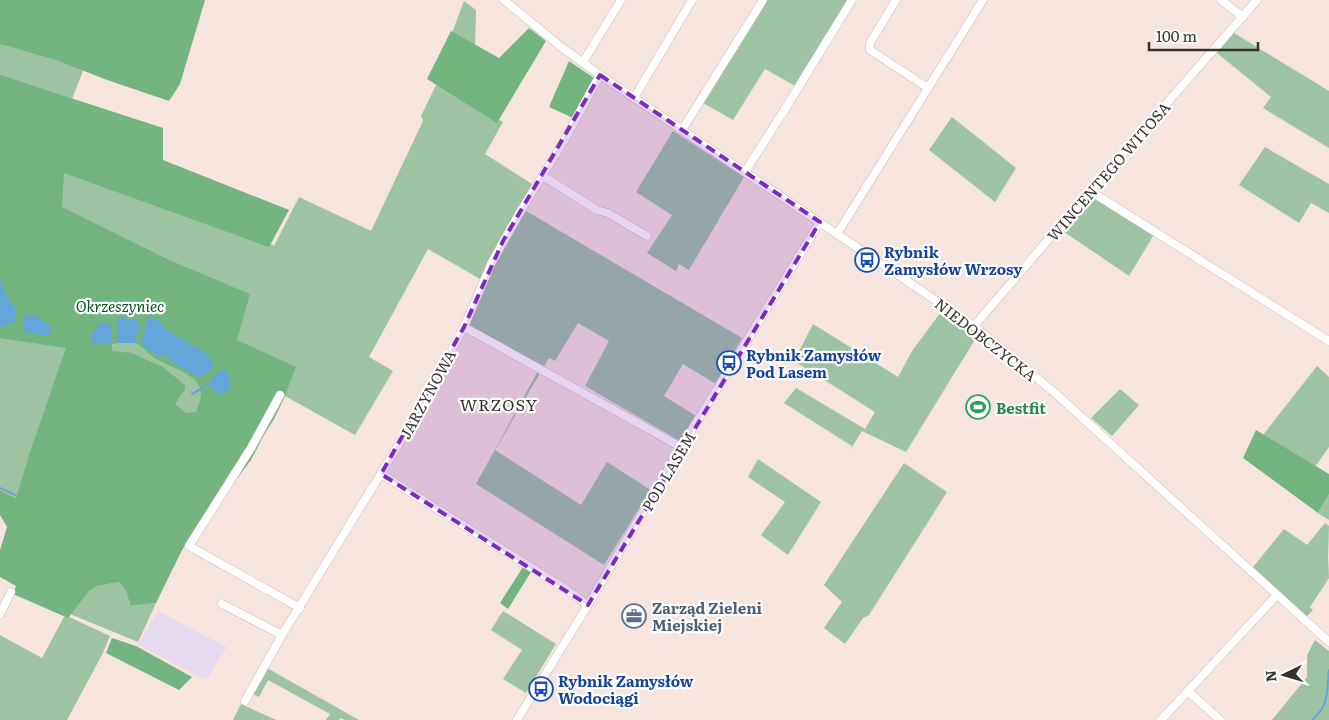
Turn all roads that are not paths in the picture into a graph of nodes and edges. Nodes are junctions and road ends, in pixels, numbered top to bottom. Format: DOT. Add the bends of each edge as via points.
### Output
graph roads {
  1 [pos="504,0"];
  2 [pos="621,0"];
  3 [pos="692,0"];
  4 [pos="763,0"];
  5 [pos="852,0"];
  6 [pos="896,0"];
  7 [pos="983,0"];
  8 [pos="1222,0"];
  9 [pos="1257,0"];
  10 [pos="1242,17"];
  11 [pos="582,62"];
  12 [pos="600,75"];
  13 [pos="928,88"];
  14 [pos="634,98"];
  15 [pos="682,130"];
  16 [pos="745,172"];
  17 [pos="543,176"];
  18 [pos="1090,191"];
  19 [pos="820,222"];
  20 [pos="837,234"];
  21 [pos="647,236"];
  22 [pos="464,326"];
  23 [pos="974,326"];
  24 [pos="1329,340"];
  25 [pos="280,395"];
  26 [pos="681,447"];
  27 [pos="381,474"];
  28 [pos="10,592"];
  29 [pos="1277,595"];
  30 [pos="222,604"];
  31 [pos="588,604"];
  32 [pos="300,608"];
  33 [pos="0,614"];
  34 [pos="282,635"];
  35 [pos="1329,642"];
  36 [pos="1188,691"];
  37 [pos="245,701"];
  38 [pos="517,720"];
  39 [pos="1161,720"];
  40 [pos="1220,720"];
  1 -- 11 [label="street, NIEDOBCZYCKA"];
  2 -- 11 [label="street"];
  3 -- 14 [label="street"];
  4 -- 15 [label="street"];
  5 -- 16 [label="street"];
  6 -- 13 [label="street" via="870,43 870,50"];
  7 -- 13 [label="street"];
  8 -- 10 [label="street"];
  9 -- 10 [label="street, WINCENTEGO WITOSA"];
  10 -- 18 [label="street, WINCENTEGO WITOSA"];
  11 -- 12 [label="street, NIEDOBCZYCKA"];
  12 -- 14 [label="street, NIEDOBCZYCKA"];
  12 -- 17 [label="street, JARZYNOWA"];
  13 -- 20 [label="street"];
  14 -- 15 [label="street, NIEDOBCZYCKA"];
  15 -- 16 [label="street, NIEDOBCZYCKA"];
  16 -- 19 [label="street, NIEDOBCZYCKA"];
  17 -- 21 [label="street"];
  17 -- 22 [label="street, JARZYNOWA" via="492,262"];
  18 -- 23 [label="street, WINCENTEGO WITOSA"];
  18 -- 24 [label="street"];
  19 -- 20 [label="street, NIEDOBCZYCKA"];
  19 -- 26 [label="street, POD LASEM"];
  20 -- 23 [label="street, NIEDOBCZYCKA"];
  22 -- 26 [label="street"];
  22 -- 27 [label="street, JARZYNOWA"];
  23 -- 29 [label="street, NIEDOBCZYCKA" via="1055,393"];
  25 -- 32 [label="street" via="251,448 188,546"];
  26 -- 31 [label="street, POD LASEM"];
  27 -- 31 [label="street"];
  27 -- 32 [label="street, JARZYNOWA"];
  28 -- 33 [label="street"];
  29 -- 35 [label="street, NIEDOBCZYCKA"];
  29 -- 36 [label="street"];
  30 -- 34 [label="street"];
  31 -- 38 [label="street, POD LASEM"];
  32 -- 34 [label="street, JARZYNOWA"];
  34 -- 37 [label="street, JARZYNOWA"];
  36 -- 39 [label="street"];
  36 -- 40 [label="street"];
}
